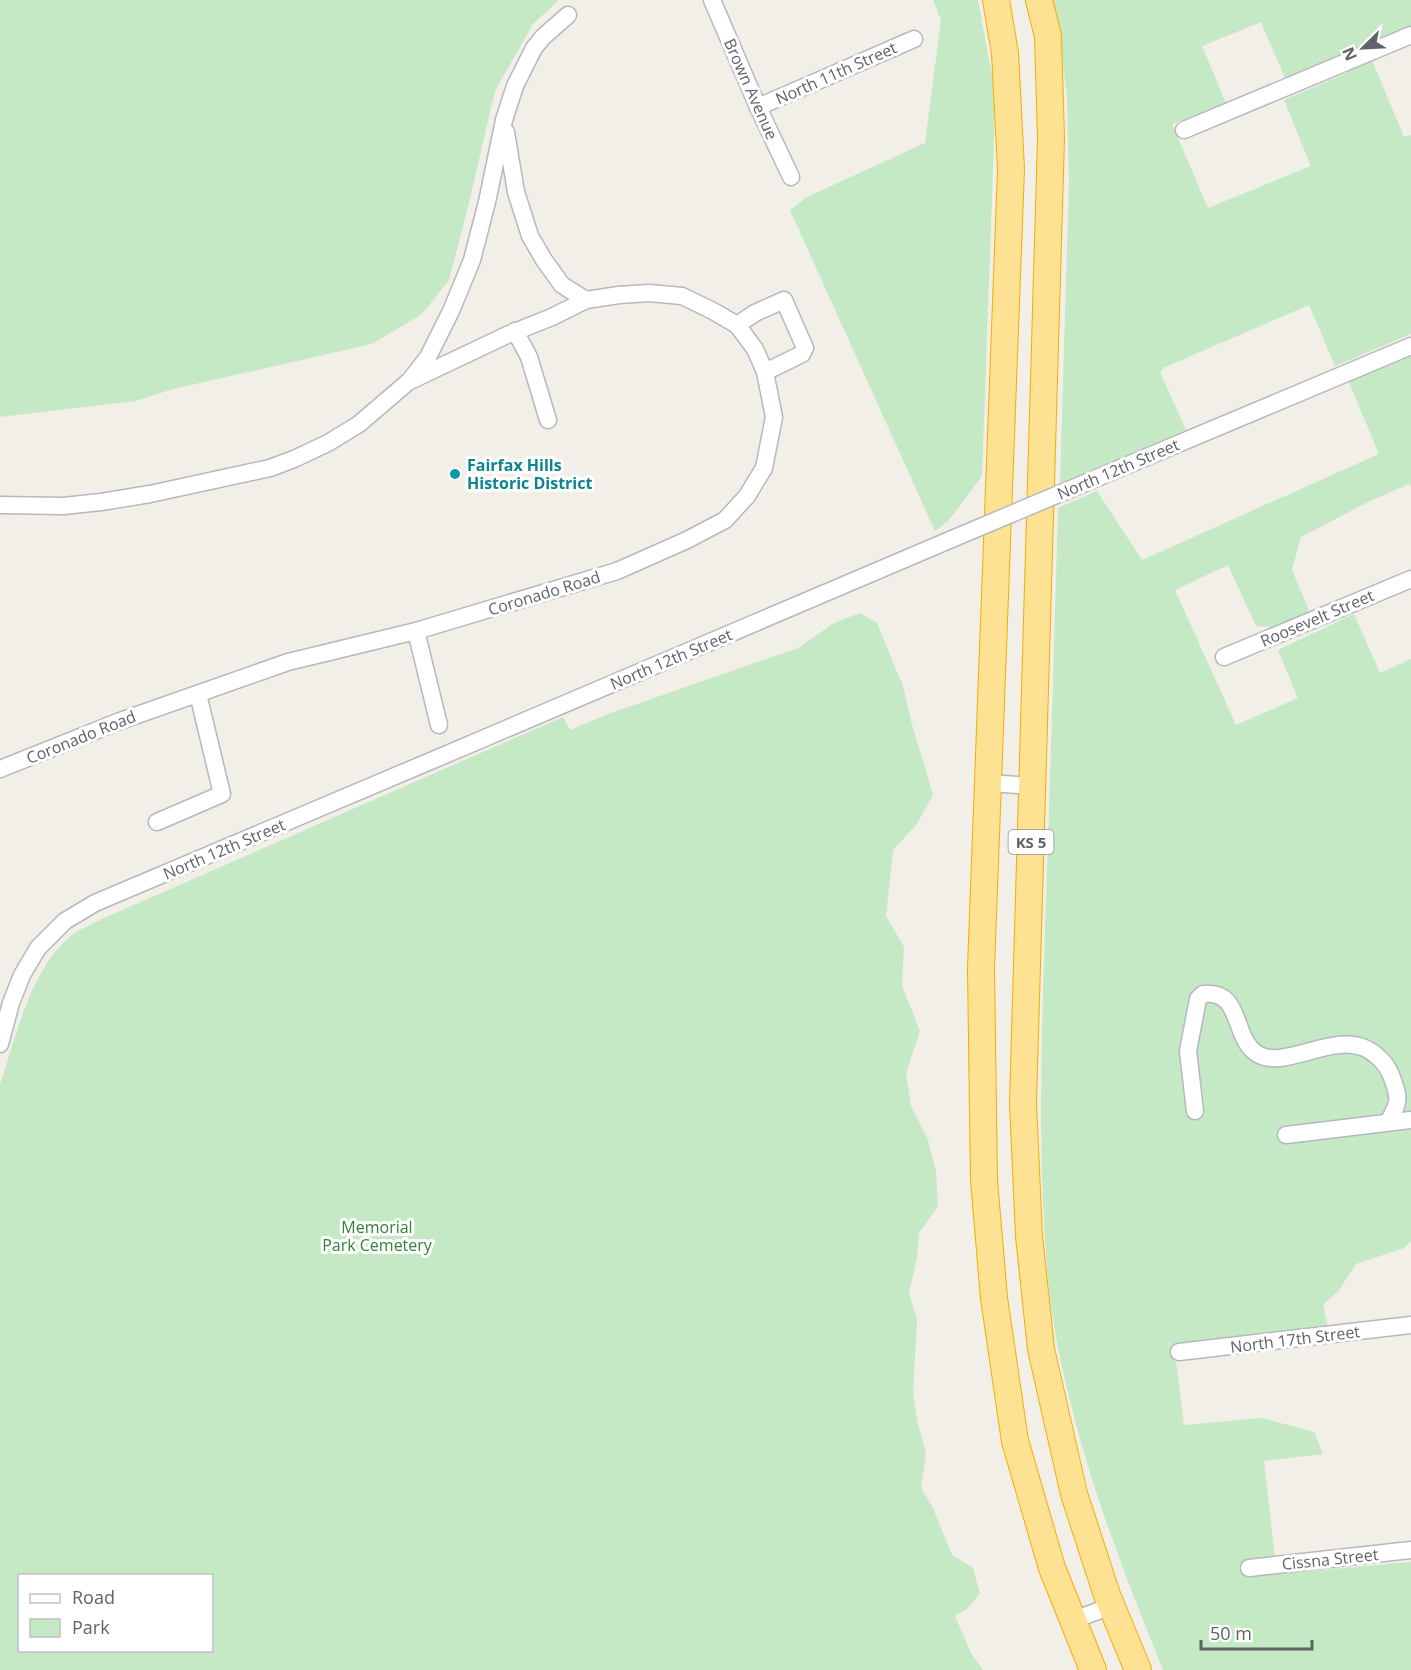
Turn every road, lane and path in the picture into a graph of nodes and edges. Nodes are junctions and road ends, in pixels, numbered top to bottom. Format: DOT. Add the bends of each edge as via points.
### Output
graph roads {
  1 [pos="712,0"];
  2 [pos="996,0"];
  3 [pos="1039,0"];
  4 [pos="568,15"];
  5 [pos="1411,35"];
  6 [pos="915,39"];
  7 [pos="758,107"];
  8 [pos="504,120"];
  9 [pos="1184,130"];
  10 [pos="791,177"];
  11 [pos="586,300"];
  12 [pos="737,325"];
  13 [pos="515,331"];
  14 [pos="1411,346"];
  15 [pos="765,372"];
  16 [pos="408,382"];
  17 [pos="548,420"];
  18 [pos="0,505"];
  19 [pos="1411,579"];
  20 [pos="416,631"];
  21 [pos="1224,657"];
  22 [pos="198,694"];
  23 [pos="439,725"];
  24 [pos="0,770"];
  25 [pos="988,783"];
  26 [pos="1032,786"];
  27 [pos="157,822"];
  28 [pos="0,1044"];
  29 [pos="1195,1110"];
  30 [pos="1411,1119"];
  31 [pos="1388,1122"];
  32 [pos="1286,1135"];
  33 [pos="1411,1325"];
  34 [pos="1179,1352"];
  35 [pos="1411,1550"];
  36 [pos="1249,1568"];
  37 [pos="1112,1606"];
  38 [pos="1073,1620"];
  39 [pos="1093,1670"];
  40 [pos="1138,1670"];
  1 -- 7 [label="street, Brown Avenue"];
  2 -- 25 [label="highway, KS 5" via="1005,52 1011,169"];
  3 -- 26 [label="highway, KS 5" via="1048,36 1051,138"];
  4 -- 8 [label="street" via="534,48"];
  5 -- 9 [label="street"];
  6 -- 7 [label="street, North 11th Street"];
  7 -- 10 [label="street, Brown Avenue"];
  8 -- 11 [label="street" via="516,192 530,236 562,285"];
  8 -- 16 [label="street" via="472,260 428,357"];
  11 -- 12 [label="street, Coronado Road" via="649,293 681,296"];
  11 -- 13 [label="street"];
  12 -- 15 [label="street, Coronado Road" via="755,349"];
  12 -- 15 [label="street" via="783,300 805,348 802,354"];
  13 -- 16 [label="street"];
  13 -- 17 [label="street" via="530,357"];
  14 -- 28 [label="street, North 12th Street, bridge" via="95,903 65,921 38,948 22,975"];
  15 -- 20 [label="street, Coronado Road" via="774,417 764,468 747,496 725,520 617,571"];
  16 -- 18 [label="street" via="344,434 270,468 101,502"];
  19 -- 21 [label="street, Roosevelt Street"];
  20 -- 22 [label="street, Coronado Road" via="288,662"];
  20 -- 23 [label="street"];
  22 -- 24 [label="street, Coronado Road"];
  22 -- 27 [label="street" via="222,794"];
  25 -- 26 [label="street"];
  25 -- 38 [label="highway, KS 5" via="981,968 984,1180 994,1298 1015,1441 1052,1568"];
  26 -- 37 [label="highway, KS 5" via="1023,1103 1029,1236 1041,1349 1051,1394 1074,1494"];
  29 -- 31 [label="street" via="1188,1051 1198,999 1213,993 1223,996 1232,1008 1247,1045 1265,1058 1345,1044 1365,1047 1374,1053 1386,1064 1398,1099"];
  30 -- 31 [label="street"];
  31 -- 32 [label="street"];
  33 -- 34 [label="street, North 17th Street"];
  35 -- 36 [label="street, Cissna Street"];
  37 -- 38 [label="street"];
  37 -- 40 [label="highway, KS 5"];
  38 -- 39 [label="highway, KS 5"];
}
